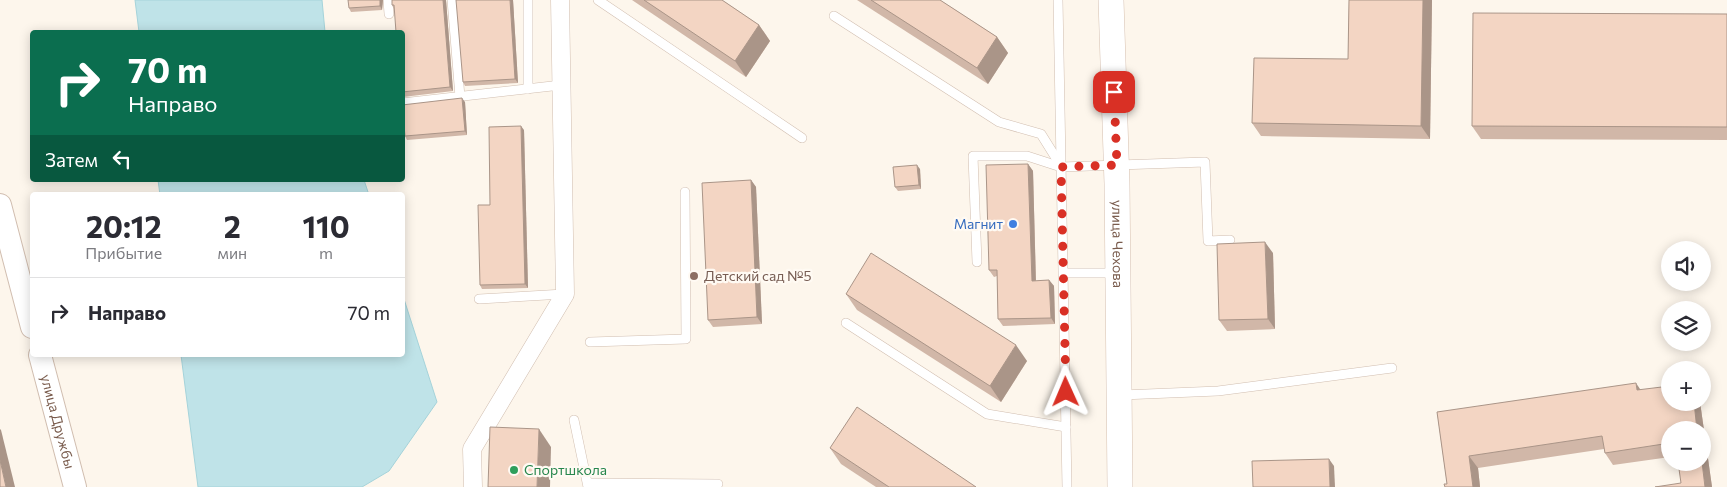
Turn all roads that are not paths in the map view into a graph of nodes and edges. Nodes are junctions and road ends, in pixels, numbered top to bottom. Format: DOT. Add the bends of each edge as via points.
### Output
graph roads {
  1 [pos="388,0"];
  2 [pos="452,0"];
  3 [pos="528,0"];
  4 [pos="560,0"];
  5 [pos="598,0"];
  6 [pos="1058,0"];
  7 [pos="1111,0"];
  8 [pos="389,14"];
  9 [pos="834,16"];
  10 [pos="561,85"];
  11 [pos="528,89"];
  12 [pos="460,97"];
  13 [pos="405,103"];
  14 [pos="802,138"];
  15 [pos="1117,165"];
  16 [pos="1061,167"];
  17 [pos="685,192"];
  18 [pos="0,205"];
  19 [pos="1230,240"];
  20 [pos="977,262"];
  21 [pos="1064,273"];
  22 [pos="1119,273"];
  23 [pos="565,294"];
  24 [pos="479,299"];
  25 [pos="30,319"];
  26 [pos="846,323"];
  27 [pos="590,342"];
  28 [pos="41,357"];
  29 [pos="1392,368"];
  30 [pos="1119,395"];
  31 [pos="574,420"];
  32 [pos="1066,427"];
  33 [pos="718,484"];
  34 [pos="588,485"];
  35 [pos="75,487"];
  36 [pos="473,487"];
  37 [pos="1067,487"];
  38 [pos="1120,487"];
  1 -- 8 [label="lane"];
  2 -- 12 [label="lane"];
  3 -- 11 [label="lane"];
  4 -- 10 [label="street"];
  5 -- 14 [label="lane"];
  6 -- 16 [label="lane"];
  7 -- 15 [label="main road, улица Чехова"];
  9 -- 16 [label="lane" via="999,122 1041,134"];
  10 -- 11 [label="lane"];
  10 -- 23 [label="street"];
  11 -- 12 [label="lane"];
  12 -- 13 [label="lane"];
  15 -- 16 [label="lane"];
  15 -- 19 [label="lane" via="1205,162 1208,241"];
  15 -- 22 [label="main road, улица Чехова"];
  16 -- 20 [label="lane" via="1027,156 973,156"];
  16 -- 21 [label="lane"];
  17 -- 27 [label="lane" via="686,339"];
  18 -- 25 [label="street"];
  21 -- 22 [label="lane"];
  21 -- 32 [label="lane"];
  22 -- 30 [label="main road, улица Чехова"];
  23 -- 24 [label="lane"];
  23 -- 36 [label="street" via="472,449"];
  26 -- 32 [label="lane" via="987,414"];
  28 -- 35 [label="street, улица Дружбы"];
  29 -- 30 [label="lane" via="1218,391"];
  30 -- 38 [label="main road, улица Чехова"];
  31 -- 34 [label="lane"];
  32 -- 37 [label="lane"];
  33 -- 34 [label="lane"];
}
